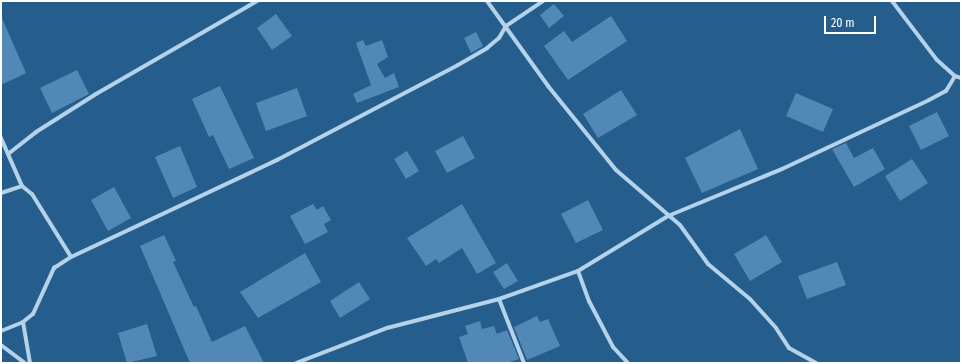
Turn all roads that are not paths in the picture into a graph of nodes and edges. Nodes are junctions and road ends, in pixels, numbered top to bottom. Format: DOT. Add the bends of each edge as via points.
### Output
graph roads {
  1 [pos="257,1"];
  2 [pos="487,1"];
  3 [pos="543,1"];
  4 [pos="892,1"];
  5 [pos="506,26"];
  6 [pos="955,76"];
  7 [pos="961,78"];
  8 [pos="1,138"];
  9 [pos="8,154"];
  10 [pos="22,186"];
  11 [pos="1,193"];
  12 [pos="668,216"];
  13 [pos="71,257"];
  14 [pos="578,271"];
  15 [pos="499,299"];
  16 [pos="23,322"];
  17 [pos="1,331"];
  18 [pos="1,345"];
  19 [pos="25,363"];
  20 [pos="30,363"];
  21 [pos="296,363"];
  22 [pos="524,363"];
  23 [pos="628,363"];
  24 [pos="816,363"];
  1 -- 9 [label="street" via="96,94 36,132"];
  2 -- 5 [label="street"];
  3 -- 5 [label="street"];
  4 -- 6 [label="street" via="937,60"];
  5 -- 12 [label="street" via="548,86 616,170"];
  5 -- 13 [label="street" via="499,38 487,48 458,65 277,160"];
  6 -- 7 [label="street"];
  6 -- 12 [label="street" via="946,91 929,100 782,169"];
  8 -- 9 [label="street"];
  9 -- 10 [label="street"];
  10 -- 11 [label="street"];
  10 -- 13 [label="street" via="32,194"];
  12 -- 14 [label="street"];
  12 -- 24 [label="street" via="680,225 708,264 750,299 776,328 789,348"];
  13 -- 16 [label="street" via="54,268 33,314"];
  14 -- 15 [label="street"];
  14 -- 23 [label="street" via="589,301 613,347"];
  15 -- 21 [label="street" via="387,328"];
  15 -- 22 [label="street"];
  16 -- 17 [label="street"];
  16 -- 20 [label="street"];
  18 -- 19 [label="street"];
}
